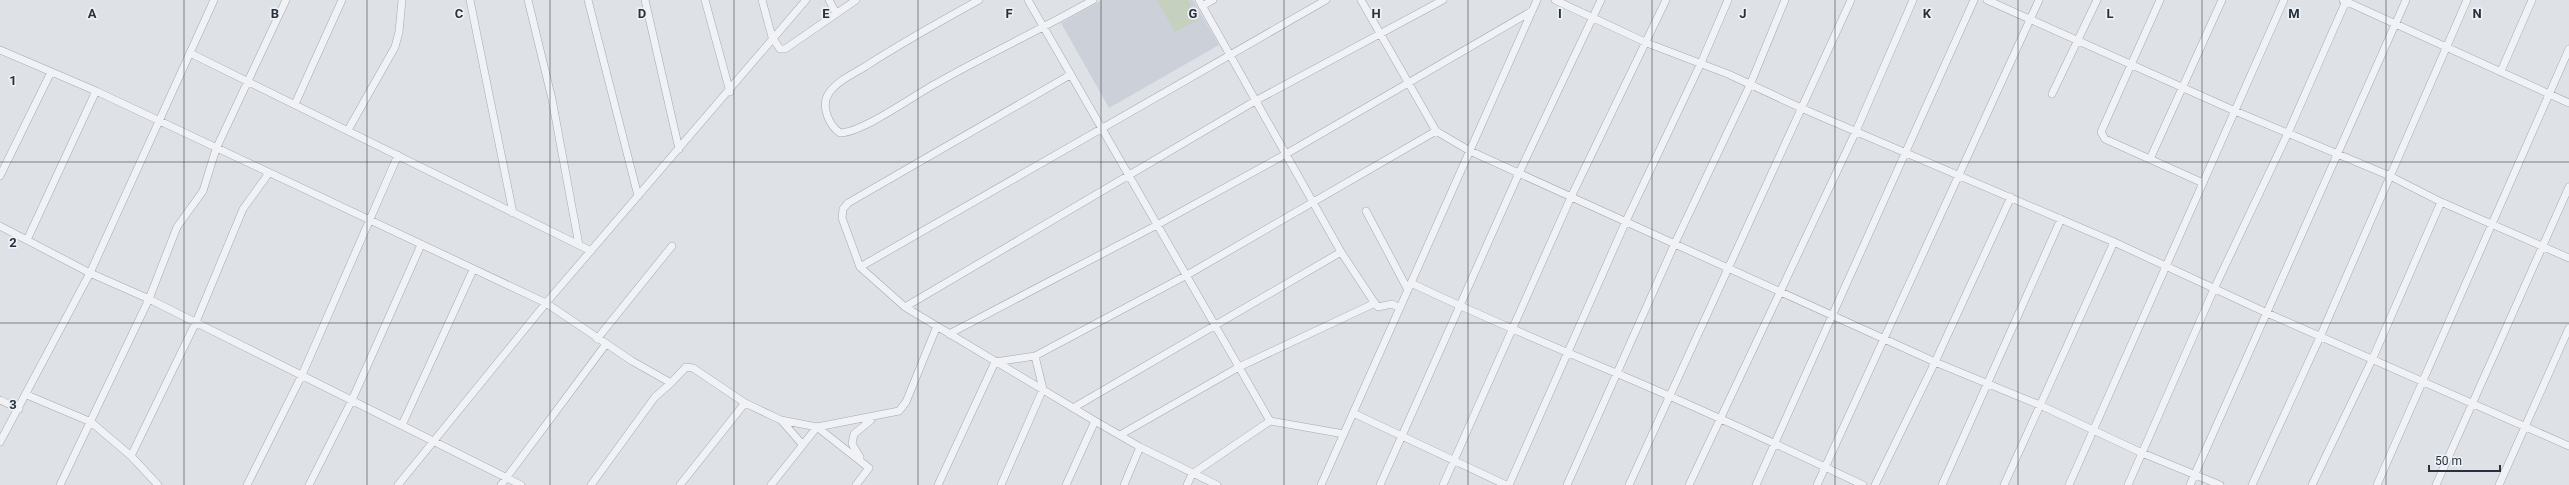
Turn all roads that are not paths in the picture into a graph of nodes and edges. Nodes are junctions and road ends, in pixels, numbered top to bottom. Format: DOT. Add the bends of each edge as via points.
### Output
graph roads {
  1 [pos="214,0"];
  2 [pos="286,0"];
  3 [pos="342,0"];
  4 [pos="402,0"];
  5 [pos="470,0"];
  6 [pos="528,0"];
  7 [pos="588,0"];
  8 [pos="646,0"];
  9 [pos="705,0"];
  10 [pos="762,0"];
  11 [pos="806,0"];
  12 [pos="829,0"];
  13 [pos="856,0"];
  14 [pos="979,0"];
  15 [pos="1028,0"];
  16 [pos="1093,0"];
  17 [pos="1213,0"];
  18 [pos="1326,0"];
  19 [pos="1361,0"];
  20 [pos="1443,0"];
  21 [pos="1537,0"];
  22 [pos="1556,0"];
  23 [pos="1601,0"];
  24 [pos="1666,0"];
  25 [pos="1728,0"];
  26 [pos="1785,0"];
  27 [pos="1851,0"];
  28 [pos="1913,0"];
  29 [pos="1974,0"];
  30 [pos="1988,0"];
  31 [pos="2039,0"];
  32 [pos="2097,0"];
  33 [pos="2160,0"];
  34 [pos="2222,0"];
  35 [pos="2284,0"];
  36 [pos="2406,0"];
  37 [pos="2467,0"];
  38 [pos="2532,0"];
  39 [pos="2344,1"];
  40 [pos="1200,3"];
  41 [pos="1532,11"];
  42 [pos="836,13"];
  43 [pos="1593,18"];
  44 [pos="2030,19"];
  45 [pos="2396,23"];
  46 [pos="1044,28"];
  47 [pos="1380,34"];
  48 [pos="772,37"];
  49 [pos="2079,40"];
  50 [pos="1647,43"];
  51 [pos="2447,46"];
  52 [pos="2569,49"];
  53 [pos="0,50"];
  54 [pos="190,54"];
  55 [pos="1229,54"];
  56 [pos="1701,63"];
  57 [pos="2131,64"];
  58 [pos="2500,71"];
  59 [pos="51,72"];
  60 [pos="1070,75"];
  61 [pos="248,81"];
  62 [pos="1408,82"];
  63 [pos="1750,85"];
  64 [pos="2182,87"];
  65 [pos="96,91"];
  66 [pos="730,92"];
  67 [pos="2052,94"];
  68 [pos="2548,94"];
  69 [pos="1255,101"];
  70 [pos="2569,103"];
  71 [pos="295,104"];
  72 [pos="1801,108"];
  73 [pos="2235,111"];
  74 [pos="159,121"];
  75 [pos="1102,126"];
  76 [pos="348,130"];
  77 [pos="1436,131"];
  78 [pos="1856,131"];
  79 [pos="2288,133"];
  80 [pos="216,149"];
  81 [pos="679,149"];
  82 [pos="1470,151"];
  83 [pos="1907,151"];
  84 [pos="1286,154"];
  85 [pos="2338,154"];
  86 [pos="398,155"];
  87 [pos="2150,159"];
  88 [pos="268,173"];
  89 [pos="1519,173"];
  90 [pos="1128,174"];
  91 [pos="1959,175"];
  92 [pos="0,176"];
  93 [pos="2390,176"];
  94 [pos="2202,183"];
  95 [pos="2569,187"];
  96 [pos="638,196"];
  97 [pos="1571,197"];
  98 [pos="2011,197"];
  99 [pos="1313,202"];
  100 [pos="2441,202"];
  101 [pos="1366,211"];
  102 [pos="514,213"];
  103 [pos="2061,219"];
  104 [pos="370,221"];
  105 [pos="1626,221"];
  106 [pos="2492,225"];
  107 [pos="0,226"];
  108 [pos="1157,226"];
  109 [pos="27,240"];
  110 [pos="2114,242"];
  111 [pos="1675,243"];
  112 [pos="421,245"];
  113 [pos="579,245"];
  114 [pos="672,246"];
  115 [pos="2543,247"];
  116 [pos="590,251"];
  117 [pos="1341,252"];
  118 [pos="2569,258"];
  119 [pos="860,266"];
  120 [pos="2166,266"];
  121 [pos="1727,268"];
  122 [pos="473,270"];
  123 [pos="90,273"];
  124 [pos="1187,275"];
  125 [pos="1410,286"];
  126 [pos="2214,289"];
  127 [pos="1781,292"];
  128 [pos="149,299"];
  129 [pos="546,303"];
  130 [pos="1374,303"];
  131 [pos="1459,306"];
  132 [pos="905,307"];
  133 [pos="1400,308"];
  134 [pos="2266,313"];
  135 [pos="1833,314"];
  136 [pos="196,322"];
  137 [pos="937,326"];
  138 [pos="1216,326"];
  139 [pos="2569,328"];
  140 [pos="1512,330"];
  141 [pos="949,334"];
  142 [pos="2320,337"];
  143 [pos="1883,338"];
  144 [pos="596,339"];
  145 [pos="606,344"];
  146 [pos="1567,352"];
  147 [pos="1035,356"];
  148 [pos="2372,360"];
  149 [pos="995,362"];
  150 [pos="1935,362"];
  151 [pos="1239,367"];
  152 [pos="1616,373"];
  153 [pos="302,375"];
  154 [pos="671,383"];
  155 [pos="2424,383"];
  156 [pos="1988,386"];
  157 [pos="1043,389"];
  158 [pos="27,395"];
  159 [pos="1669,396"];
  160 [pos="0,400"];
  161 [pos="352,400"];
  162 [pos="745,403"];
  163 [pos="2472,403"];
  164 [pos="2042,406"];
  165 [pos="1073,408"];
  166 [pos="19,409"];
  167 [pos="1353,413"];
  168 [pos="893,414"];
  169 [pos="1719,419"];
  170 [pos="781,420"];
  171 [pos="1095,421"];
  172 [pos="91,422"];
  173 [pos="1270,422"];
  174 [pos="402,425"];
  175 [pos="817,427"];
  176 [pos="2525,427"];
  177 [pos="2093,431"];
  178 [pos="1344,434"];
  179 [pos="1120,435"];
  180 [pos="1402,437"];
  181 [pos="434,440"];
  182 [pos="0,442"];
  183 [pos="802,444"];
  184 [pos="1776,444"];
  185 [pos="2569,446"];
  186 [pos="1140,447"];
  187 [pos="2142,453"];
  188 [pos="131,456"];
  189 [pos="1454,460"];
  190 [pos="1825,467"];
  191 [pos="870,468"];
  192 [pos="1192,474"];
  193 [pos="2194,474"];
  194 [pos="507,478"];
  195 [pos="60,485"];
  196 [pos="158,485"];
  197 [pos="247,485"];
  198 [pos="309,485"];
  199 [pos="398,485"];
  200 [pos="501,485"];
  201 [pos="521,485"];
  202 [pos="590,485"];
  203 [pos="680,485"];
  204 [pos="771,485"];
  205 [pos="856,485"];
  206 [pos="938,485"];
  207 [pos="1002,485"];
  208 [pos="1066,485"];
  209 [pos="1124,485"];
  210 [pos="1188,485"];
  211 [pos="1218,485"];
  212 [pos="1321,485"];
  213 [pos="1380,485"];
  214 [pos="1443,485"];
  215 [pos="1508,485"];
  216 [pos="1567,485"];
  217 [pos="1629,485"];
  218 [pos="1690,485"];
  219 [pos="1756,485"];
  220 [pos="1817,485"];
  221 [pos="1863,485"];
  222 [pos="1875,485"];
  223 [pos="1942,485"];
  224 [pos="2004,485"];
  225 [pos="2069,485"];
  226 [pos="2128,485"];
  227 [pos="2190,485"];
  228 [pos="2220,485"];
  229 [pos="2252,485"];
  230 [pos="2312,485"];
  231 [pos="2377,485"];
  232 [pos="2436,485"];
  233 [pos="2499,485"];
  1 -- 54 [label="street"];
  2 -- 61 [label="street"];
  3 -- 71 [label="street"];
  4 -- 76 [label="street" via="400,32 395,47"];
  5 -- 102 [label="street"];
  6 -- 113 [label="street" via="552,99"];
  7 -- 96 [label="street"];
  8 -- 81 [label="street"];
  9 -- 66 [label="street"];
  10 -- 48 [label="street"];
  11 -- 48 [label="street"];
  12 -- 42 [label="street"];
  13 -- 42 [label="street"];
  14 -- 46 [label="street" via="840,82 826,100 828,119 833,127 840,133 849,133 937,82"];
  15 -- 46 [label="street"];
  16 -- 46 [label="street"];
  17 -- 40 [label="street"];
  18 -- 55 [label="street"];
  19 -- 47 [label="street"];
  20 -- 47 [label="street"];
  21 -- 41 [label="street"];
  22 -- 43 [label="street"];
  23 -- 43 [label="street"];
  24 -- 50 [label="street"];
  25 -- 56 [label="street"];
  26 -- 63 [label="street"];
  27 -- 72 [label="street"];
  28 -- 78 [label="street"];
  29 -- 83 [label="street"];
  30 -- 44 [label="street"];
  31 -- 44 [label="street"];
  32 -- 49 [label="street"];
  33 -- 57 [label="street"];
  34 -- 64 [label="street"];
  35 -- 73 [label="street"];
  36 -- 45 [label="street"];
  37 -- 51 [label="street"];
  38 -- 58 [label="street"];
  39 -- 45 [label="street"];
  39 -- 79 [label="street"];
  40 -- 55 [label="street"];
  41 -- 62 [label="street"];
  41 -- 82 [label="street"];
  42 -- 48 [label="street" via="785,49 780,49"];
  43 -- 50 [label="street"];
  43 -- 89 [label="street"];
  44 -- 49 [label="street"];
  44 -- 91 [label="street"];
  45 -- 51 [label="street"];
  45 -- 85 [label="street"];
  46 -- 60 [label="street"];
  47 -- 62 [label="street"];
  47 -- 69 [label="street"];
  48 -- 66 [label="street"];
  49 -- 57 [label="street"];
  49 -- 67 [label="street"];
  50 -- 56 [label="street"];
  50 -- 97 [label="street"];
  51 -- 58 [label="street"];
  51 -- 93 [label="street"];
  52 -- 68 [label="street"];
  53 -- 59 [label="street"];
  54 -- 61 [label="street"];
  54 -- 74 [label="street"];
  55 -- 69 [label="street"];
  55 -- 75 [label="street"];
  56 -- 63 [label="street"];
  56 -- 105 [label="street"];
  57 -- 64 [label="street"];
  57 -- 87 [label="street" via="2101,132 2105,139"];
  58 -- 68 [label="street"];
  59 -- 65 [label="street"];
  59 -- 92 [label="street"];
  60 -- 75 [label="street"];
  60 -- 119 [label="street" via="848,203 843,209 842,218"];
  61 -- 71 [label="street"];
  61 -- 80 [label="street"];
  62 -- 77 [label="street"];
  62 -- 84 [label="street"];
  63 -- 72 [label="street"];
  63 -- 111 [label="street"];
  64 -- 73 [label="street"];
  64 -- 87 [label="street"];
  65 -- 74 [label="street"];
  65 -- 109 [label="street"];
  66 -- 81 [label="street"];
  68 -- 70 [label="street"];
  68 -- 106 [label="street"];
  69 -- 84 [label="street"];
  69 -- 90 [label="street"];
  71 -- 76 [label="street"];
  72 -- 78 [label="street"];
  72 -- 121 [label="street"];
  73 -- 79 [label="street"];
  73 -- 94 [label="street"];
  74 -- 80 [label="street"];
  74 -- 123 [label="street"];
  75 -- 90 [label="street"];
  75 -- 119 [label="street"];
  76 -- 86 [label="street"];
  77 -- 82 [label="street"];
  77 -- 99 [label="street"];
  78 -- 83 [label="street"];
  78 -- 127 [label="street"];
  79 -- 85 [label="street"];
  79 -- 126 [label="street"];
  80 -- 88 [label="street"];
  80 -- 128 [label="street" via="203,191 177,227"];
  81 -- 96 [label="street"];
  82 -- 89 [label="street"];
  82 -- 125 [label="street"];
  83 -- 91 [label="street"];
  83 -- 135 [label="street"];
  84 -- 99 [label="street"];
  84 -- 108 [label="street"];
  85 -- 93 [label="street"];
  85 -- 134 [label="street"];
  86 -- 102 [label="street"];
  86 -- 104 [label="street"];
  87 -- 94 [label="street"];
  88 -- 104 [label="street"];
  88 -- 136 [label="street" via="243,209"];
  89 -- 97 [label="street"];
  89 -- 131 [label="street"];
  90 -- 108 [label="street"];
  90 -- 132 [label="street"];
  91 -- 98 [label="street"];
  91 -- 143 [label="street"];
  93 -- 100 [label="street"];
  93 -- 142 [label="street"];
  94 -- 120 [label="street"];
  95 -- 115 [label="street"];
  96 -- 116 [label="street"];
  97 -- 105 [label="street"];
  97 -- 140 [label="street"];
  98 -- 103 [label="street"];
  98 -- 150 [label="street"];
  99 -- 117 [label="street"];
  99 -- 124 [label="street"];
  100 -- 106 [label="street"];
  100 -- 148 [label="street"];
  101 -- 125 [label="street"];
  102 -- 113 [label="street"];
  103 -- 110 [label="street"];
  103 -- 156 [label="street"];
  104 -- 112 [label="street"];
  104 -- 153 [label="street"];
  105 -- 111 [label="street"];
  105 -- 146 [label="street"];
  106 -- 115 [label="street"];
  106 -- 155 [label="street"];
  107 -- 109 [label="street"];
  108 -- 124 [label="street"];
  108 -- 141 [label="street"];
  109 -- 123 [label="street"];
  110 -- 120 [label="street"];
  110 -- 164 [label="street"];
  111 -- 121 [label="street"];
  111 -- 152 [label="street"];
  112 -- 122 [label="street"];
  112 -- 161 [label="street"];
  113 -- 116 [label="street"];
  114 -- 144 [label="street"];
  115 -- 118 [label="street"];
  115 -- 163 [label="street"];
  116 -- 129 [label="street"];
  117 -- 130 [label="street"];
  117 -- 138 [label="street"];
  119 -- 132 [label="street"];
  120 -- 126 [label="street"];
  120 -- 177 [label="street"];
  121 -- 127 [label="street"];
  121 -- 159 [label="street"];
  122 -- 129 [label="street"];
  122 -- 174 [label="street"];
  123 -- 128 [label="street"];
  123 -- 158 [label="street"];
  124 -- 138 [label="street"];
  124 -- 147 [label="street"];
  125 -- 131 [label="street"];
  125 -- 133 [label="street"];
  126 -- 134 [label="street"];
  126 -- 187 [label="street"];
  127 -- 135 [label="street"];
  127 -- 169 [label="street"];
  128 -- 136 [label="street"];
  128 -- 172 [label="street"];
  129 -- 144 [label="street"];
  129 -- 181 [label="street"];
  130 -- 133 [label="street" via="1378,307 1392,304"];
  130 -- 151 [label="street"];
  131 -- 140 [label="street"];
  131 -- 180 [label="street"];
  132 -- 137 [label="street"];
  133 -- 167 [label="street"];
  134 -- 142 [label="street"];
  134 -- 193 [label="street"];
  135 -- 143 [label="street"];
  135 -- 184 [label="street"];
  136 -- 153 [label="street"];
  136 -- 188 [label="street"];
  137 -- 141 [label="street"];
  137 -- 168 [label="street" via="906,402 899,412"];
  138 -- 151 [label="street"];
  138 -- 165 [label="street"];
  139 -- 176 [label="street"];
  140 -- 146 [label="street"];
  140 -- 189 [label="street"];
  141 -- 149 [label="street"];
  142 -- 148 [label="street"];
  142 -- 229 [label="street"];
  143 -- 150 [label="street"];
  143 -- 190 [label="street"];
  144 -- 145 [label="street"];
  145 -- 154 [label="street"];
  145 -- 194 [label="street"];
  146 -- 152 [label="street"];
  146 -- 215 [label="street"];
  147 -- 149 [label="street"];
  147 -- 157 [label="street"];
  148 -- 155 [label="street"];
  148 -- 230 [label="street"];
  149 -- 157 [label="street"];
  149 -- 206 [label="street"];
  150 -- 156 [label="street"];
  150 -- 222 [label="street"];
  151 -- 173 [label="street"];
  151 -- 179 [label="street"];
  152 -- 159 [label="street"];
  152 -- 216 [label="street"];
  153 -- 161 [label="street"];
  153 -- 197 [label="street"];
  154 -- 162 [label="street" via="686,367 693,368"];
  154 -- 202 [label="street" via="655,397"];
  155 -- 163 [label="street"];
  155 -- 231 [label="street"];
  156 -- 164 [label="street"];
  156 -- 223 [label="street"];
  157 -- 165 [label="street"];
  157 -- 207 [label="street"];
  158 -- 166 [label="street"];
  158 -- 172 [label="street"];
  159 -- 169 [label="street"];
  159 -- 217 [label="street"];
  160 -- 166 [label="street"];
  161 -- 174 [label="street"];
  161 -- 198 [label="street"];
  162 -- 170 [label="street"];
  162 -- 203 [label="street"];
  163 -- 176 [label="street"];
  163 -- 232 [label="street"];
  164 -- 177 [label="street"];
  164 -- 224 [label="street"];
  165 -- 171 [label="street"];
  166 -- 182 [label="street"];
  167 -- 178 [label="street"];
  167 -- 180 [label="street"];
  168 -- 175 [label="street"];
  168 -- 191 [label="street" via="870,420 854,434 852,444"];
  169 -- 184 [label="street"];
  169 -- 218 [label="street"];
  170 -- 175 [label="street"];
  170 -- 183 [label="street"];
  171 -- 179 [label="street"];
  171 -- 208 [label="street"];
  172 -- 188 [label="street"];
  172 -- 195 [label="street"];
  173 -- 178 [label="street"];
  173 -- 192 [label="street"];
  174 -- 181 [label="street"];
  175 -- 183 [label="street"];
  175 -- 191 [label="street"];
  176 -- 185 [label="street"];
  176 -- 233 [label="street"];
  177 -- 187 [label="street"];
  177 -- 225 [label="street"];
  178 -- 212 [label="street"];
  179 -- 186 [label="street"];
  180 -- 189 [label="street"];
  180 -- 213 [label="street"];
  181 -- 194 [label="street"];
  181 -- 199 [label="street"];
  183 -- 204 [label="street"];
  184 -- 190 [label="street"];
  184 -- 219 [label="street"];
  186 -- 192 [label="street"];
  186 -- 209 [label="street"];
  187 -- 193 [label="street"];
  187 -- 226 [label="street"];
  188 -- 196 [label="street"];
  189 -- 214 [label="street"];
  189 -- 215 [label="street"];
  190 -- 220 [label="street"];
  190 -- 221 [label="street"];
  191 -- 205 [label="street"];
  192 -- 210 [label="street"];
  192 -- 211 [label="street"];
  193 -- 227 [label="street"];
  193 -- 228 [label="street"];
  194 -- 200 [label="street"];
  194 -- 201 [label="street"];
}
